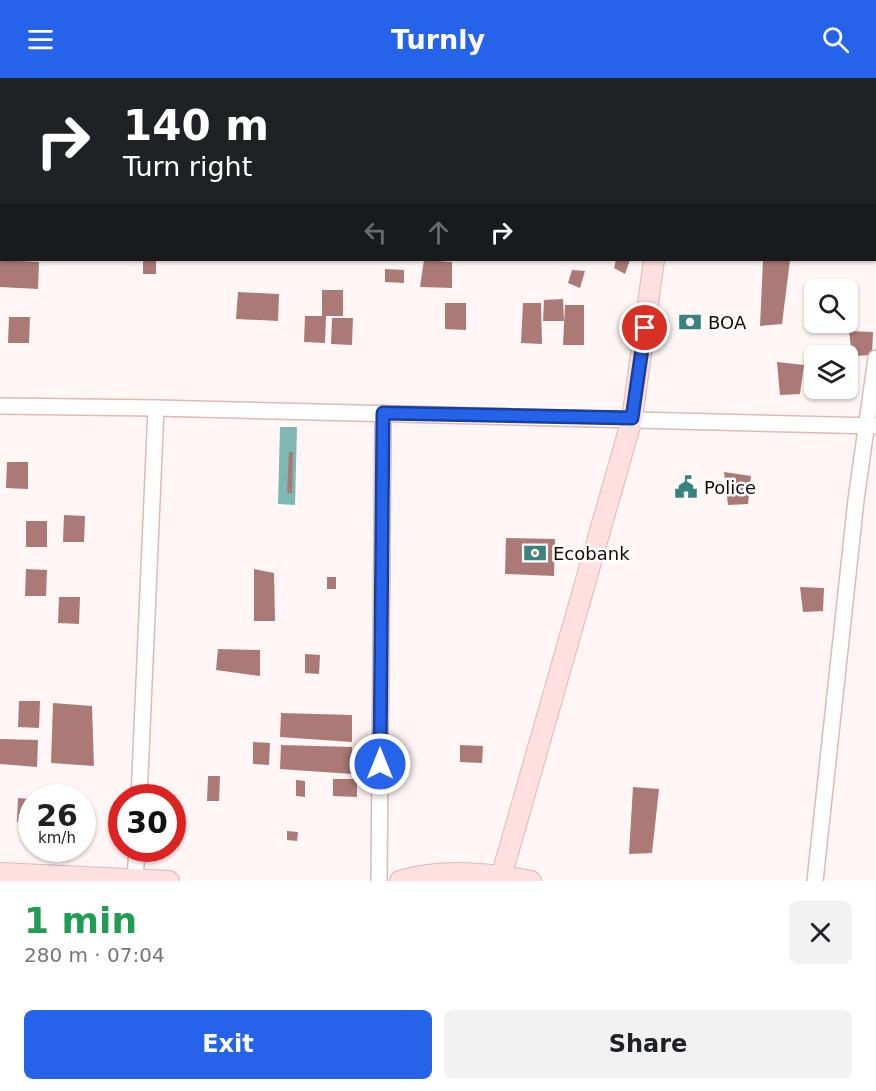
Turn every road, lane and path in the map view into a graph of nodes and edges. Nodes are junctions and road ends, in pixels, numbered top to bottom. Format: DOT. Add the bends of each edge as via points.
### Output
graph roads {
  1 [pos="654,261"];
  2 [pos="876,358"];
  3 [pos="0,406"];
  4 [pos="156,408"];
  5 [pos="383,413"];
  6 [pos="632,418"];
  7 [pos="871,425"];
  8 [pos="140,784"];
  9 [pos="136,862"];
  10 [pos="0,873"];
  11 [pos="501,878"];
  12 [pos="135,879"];
  13 [pos="169,881"];
  14 [pos="379,881"];
  15 [pos="400,881"];
  16 [pos="531,881"];
  17 [pos="814,881"];
  1 -- 6 [label="main road"];
  2 -- 7 [label="street"];
  3 -- 4 [label="street"];
  4 -- 5 [label="street"];
  4 -- 8 [label="street"];
  5 -- 6 [label="street"];
  5 -- 14 [label="street"];
  6 -- 7 [label="street"];
  6 -- 11 [label="main road"];
  7 -- 17 [label="street" via="856,500"];
  9 -- 12 [label="street"];
  10 -- 12 [label="main road"];
  11 -- 15 [label="main road" via="444,873"];
  11 -- 16 [label="main road"];
  12 -- 13 [label="main road"];
}
